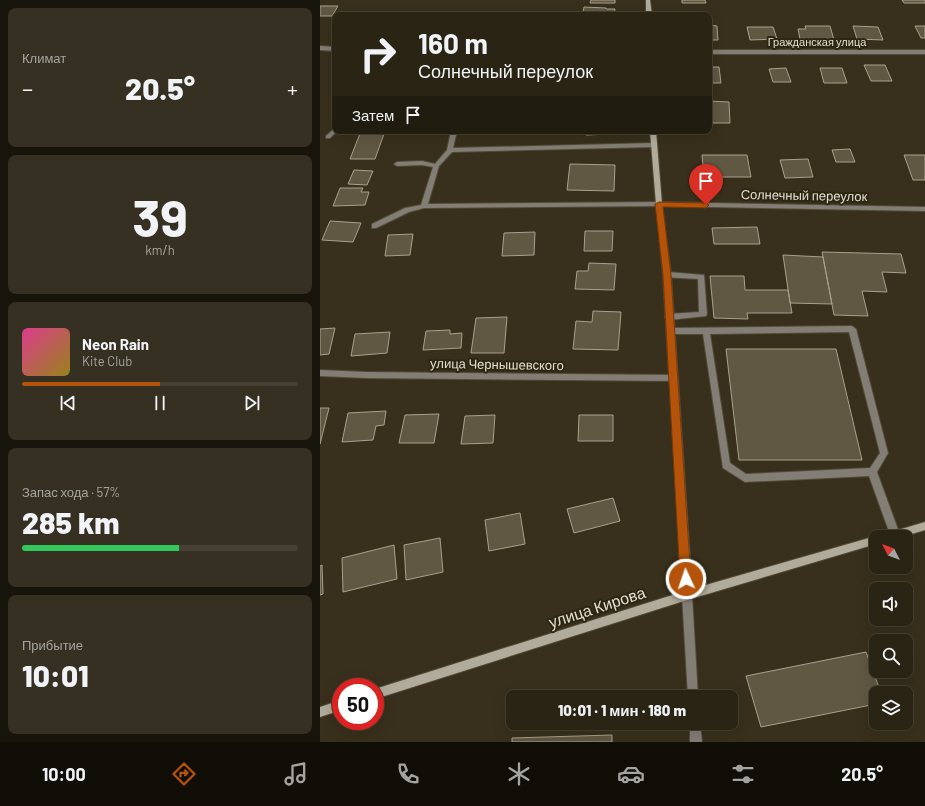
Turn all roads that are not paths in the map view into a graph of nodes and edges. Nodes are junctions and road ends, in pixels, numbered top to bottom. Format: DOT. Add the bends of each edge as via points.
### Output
graph roads {
  1 [pos="648,0"];
  2 [pos="649,12"];
  3 [pos="320,48"];
  4 [pos="332,49"];
  5 [pos="712,52"];
  6 [pos="925,52"];
  7 [pos="332,133"];
  8 [pos="453,134"];
  9 [pos="653,134"];
  10 [pos="328,138"];
  11 [pos="654,145"];
  12 [pos="450,150"];
  13 [pos="397,164"];
  14 [pos="436,166"];
  15 [pos="659,204"];
  16 [pos="424,206"];
  17 [pos="925,209"];
  18 [pos="374,226"];
  19 [pos="667,275"];
  20 [pos="669,317"];
  21 [pos="670,331"];
  22 [pos="706,332"];
  23 [pos="320,373"];
  24 [pos="674,378"];
  25 [pos="872,472"];
  26 [pos="925,526"];
  27 [pos="889,530"];
  28 [pos="911,530"];
  29 [pos="869,542"];
  30 [pos="687,595"];
  31 [pos="693,690"];
  32 [pos="384,691"];
  33 [pos="332,708"];
  34 [pos="320,712"];
  35 [pos="695,730"];
  36 [pos="696,742"];
  1 -- 2 [label="main road"];
  3 -- 4 [label="street"];
  5 -- 6 [label="street, Гражданская улица"];
  7 -- 10 [label="street"];
  8 -- 12 [label="street"];
  9 -- 11 [label="main road"];
  11 -- 12 [label="street"];
  11 -- 15 [label="main road"];
  12 -- 14 [label="street"];
  13 -- 14 [label="street" via="422,163"];
  14 -- 16 [label="street"];
  15 -- 16 [label="street, Солнечный переулок"];
  15 -- 17 [label="street, Солнечный переулок"];
  15 -- 19 [label="main road"];
  16 -- 18 [label="street, Солнечный переулок" via="407,210"];
  19 -- 20 [label="main road"];
  19 -- 20 [label="street" via="701,277 702,284 703,314"];
  20 -- 21 [label="main road"];
  21 -- 22 [label="street"];
  21 -- 24 [label="main road"];
  22 -- 25 [label="street" via="726,465 744,478"];
  22 -- 25 [label="street" via="852,329 884,453"];
  23 -- 24 [label="street, улица Чернышевского"];
  24 -- 30 [label="main road"];
  25 -- 27 [label="street"];
  26 -- 28 [label="main road"];
  29 -- 30 [label="main road, улица Кирова"];
  30 -- 31 [label="street"];
  30 -- 32 [label="main road, улица Кирова"];
  33 -- 34 [label="main road"];
  35 -- 36 [label="street"];
}
